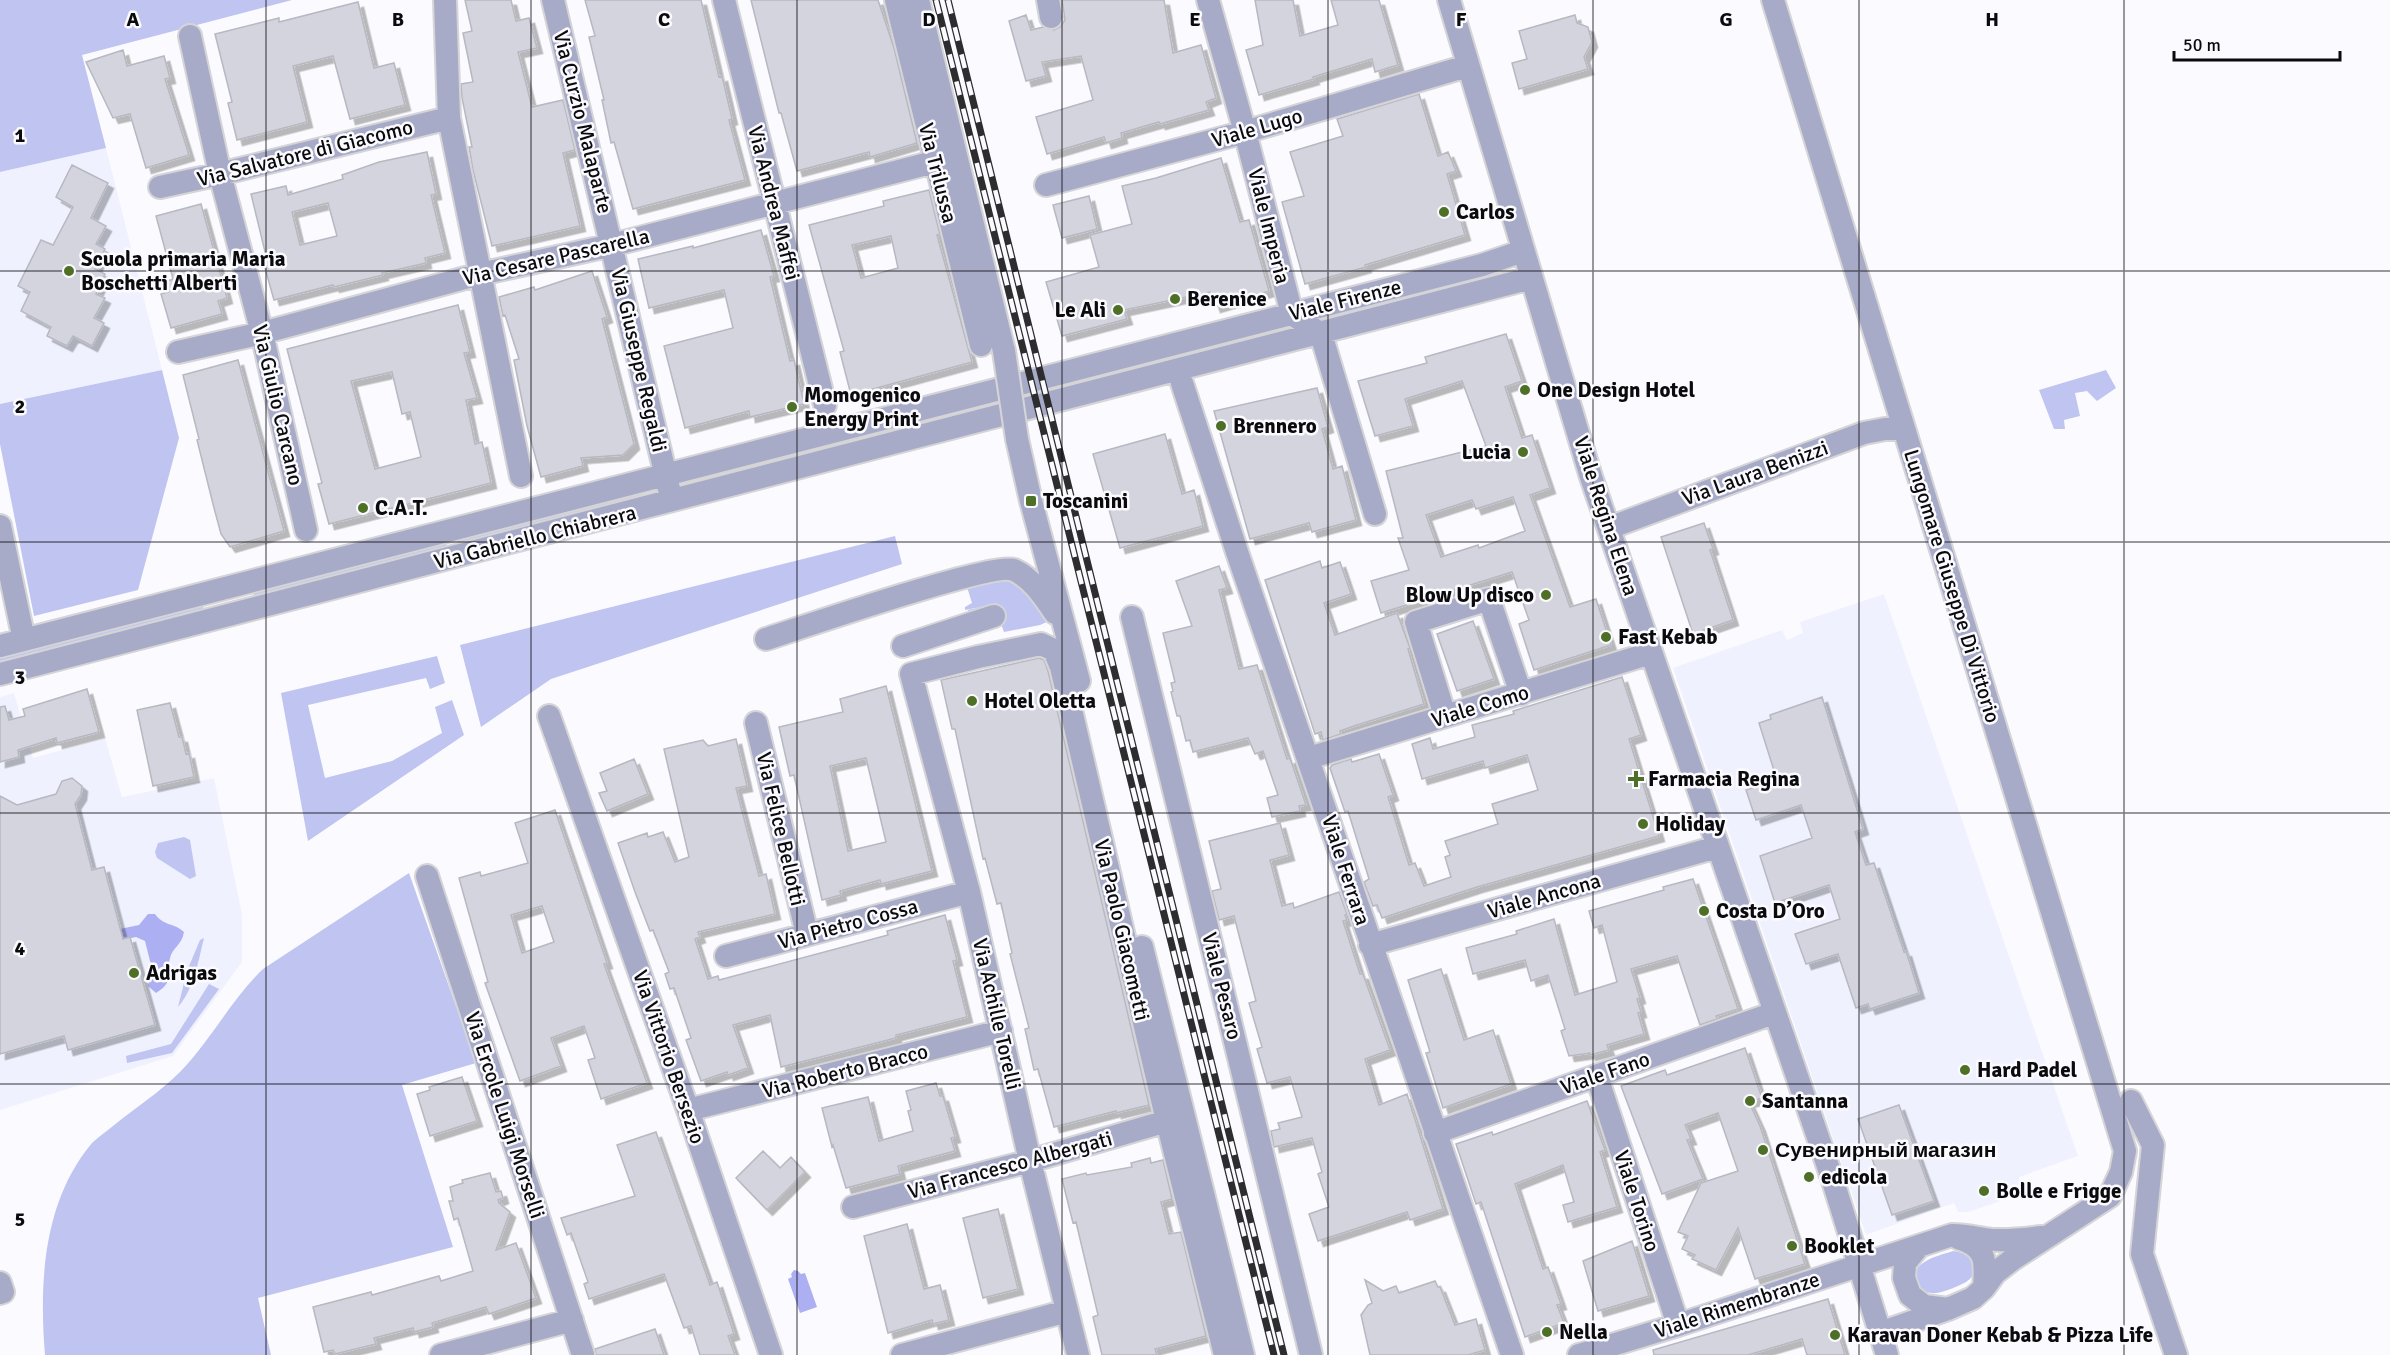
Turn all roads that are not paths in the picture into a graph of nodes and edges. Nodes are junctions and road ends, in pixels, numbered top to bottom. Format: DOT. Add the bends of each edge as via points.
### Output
graph roads {
  1 [pos="445,0"];
  2 [pos="553,0"];
  3 [pos="724,0"];
  4 [pos="896,0"];
  5 [pos="918,0"];
  6 [pos="1208,0"];
  7 [pos="1449,0"];
  8 [pos="1773,0"];
  9 [pos="190,36"];
  10 [pos="1467,66"];
  11 [pos="449,118"];
  12 [pos="1245,132"];
  13 [pos="934,162"];
  14 [pos="220,174"];
  15 [pos="1046,185"];
  16 [pos="160,187"];
  17 [pos="775,204"];
  18 [pos="612,245"];
  19 [pos="1523,251"];
  20 [pos="480,274"];
  21 [pos="1531,278"];
  22 [pos="1292,314"];
  23 [pos="262,333"];
  24 [pos="1321,334"];
  25 [pos="981,345"];
  26 [pos="178,352"];
  27 [pos="1062,374"];
  28 [pos="1182,383"];
  29 [pos="1069,399"];
  30 [pos="825,405"];
  31 [pos="1903,429"];
  32 [pos="521,476"];
  33 [pos="666,476"];
  34 [pos="672,502"];
  35 [pos="1375,514"];
  36 [pos="0,526"];
  37 [pos="1609,528"];
  38 [pos="306,530"];
  39 [pos="228,587"];
  40 [pos="236,614"];
  41 [pos="994,616"];
  42 [pos="1132,617"];
  43 [pos="968,622"];
  44 [pos="1065,626"];
  45 [pos="766,639"];
  46 [pos="24,640"];
  47 [pos="0,646"];
  48 [pos="903,646"];
  49 [pos="1651,653"];
  50 [pos="978,657"];
  51 [pos="0,674"];
  52 [pos="911,674"];
  53 [pos="1521,694"];
  54 [pos="549,716"];
  55 [pos="1445,716"];
  56 [pos="756,723"];
  57 [pos="1309,758"];
  58 [pos="1717,846"];
  59 [pos="427,876"];
  60 [pos="969,892"];
  61 [pos="807,934"];
  62 [pos="1371,945"];
  63 [pos="726,956"];
  64 [pos="1774,1014"];
  65 [pos="1001,1031"];
  66 [pos="1596,1077"];
  67 [pos="2131,1101"];
  68 [pos="688,1110"];
  69 [pos="1167,1121"];
  70 [pos="1435,1133"];
  71 [pos="1030,1161"];
  72 [pos="853,1207"];
  73 [pos="1949,1236"];
  74 [pos="2047,1237"];
  75 [pos="1919,1246"];
  76 [pos="1859,1266"];
  77 [pos="1984,1288"];
  78 [pos="1948,1309"];
  79 [pos="1067,1311"];
  80 [pos="572,1320"];
  81 [pos="1678,1325"];
  82 [pos="1880,1332"];
  83 [pos="1645,1345"];
  84 [pos="480,1350"];
  85 [pos="441,1355"];
  86 [pos="583,1355"];
  87 [pos="771,1355"];
  88 [pos="902,1355"];
  89 [pos="1078,1355"];
  90 [pos="1225,1355"];
  91 [pos="1243,1355"];
  92 [pos="1311,1355"];
  93 [pos="1512,1355"];
  94 [pos="1579,1355"];
  95 [pos="1887,1355"];
  96 [pos="2176,1355"];
  1 -- 11 [label="street"];
  2 -- 18 [label="street, Via Curzio Malaparte"];
  3 -- 17 [label="street, Via Andrea Maffei"];
  4 -- 13 [label="street, Via Trilussa"];
  5 -- 44 [label="street, bridge" via="1004,351 1017,439"];
  6 -- 12 [label="street, Viale Imperia"];
  7 -- 10 [label="street, Viale Regina Elena"];
  8 -- 31 [label="street, Lungomare Giuseppe Di Vittorio"];
  9 -- 14 [label="street, Via Giulio Carcano"];
  10 -- 12 [label="street, Viale Lugo"];
  10 -- 19 [label="street, Viale Regina Elena"];
  11 -- 14 [label="street, Via Salvatore di Giacomo"];
  11 -- 20 [label="street"];
  12 -- 15 [label="street, Viale Lugo"];
  12 -- 22 [label="street, Viale Imperia"];
  13 -- 17 [label="street, Via Cesare Pascarella"];
  13 -- 25 [label="street, Via Trilussa"];
  14 -- 16 [label="street, Via Salvatore di Giacomo"];
  14 -- 23 [label="street, Via Giulio Carcano"];
  17 -- 18 [label="street, Via Cesare Pascarella"];
  17 -- 30 [label="street, Via Andrea Maffei"];
  18 -- 20 [label="street, Via Cesare Pascarella"];
  18 -- 33 [label="street, Via Giuseppe Regaldi"];
  19 -- 21 [label="street, Viale Regina Elena"];
  19 -- 22 [label="street, Viale Firenze"];
  20 -- 23 [label="street, Via Cesare Pascarella"];
  20 -- 32 [label="street"];
  21 -- 24 [label="street, Viale Firenze"];
  21 -- 37 [label="street, Viale Regina Elena"];
  22 -- 24 [label="street"];
  22 -- 27 [label="street, Viale Firenze"];
  23 -- 26 [label="street, Via Cesare Pascarella"];
  23 -- 38 [label="street, Via Giulio Carcano"];
  24 -- 29 [label="street, Viale Firenze"];
  24 -- 35 [label="street, Viale Firenze"];
  27 -- 33 [label="street, Via Gabriello Chiabrera"];
  28 -- 57 [label="street, Viale Ferrara"];
  29 -- 34 [label="street, Via Gabriello Chiabrera"];
  31 -- 37 [label="street, Via Laura Benizzi" via="1864,433"];
  31 -- 74 [label="street, Lungomare Giuseppe Di Vittorio" via="2125,1152 2110,1196"];
  33 -- 34 [label="street, Via Giuseppe Regaldi"];
  33 -- 39 [label="street, Via Gabriello Chiabrera"];
  34 -- 40 [label="street, Via Gabriello Chiabrera"];
  36 -- 46 [label="street"];
  37 -- 49 [label="street, Viale Regina Elena"];
  39 -- 40 [label="street"];
  39 -- 46 [label="street, Via Gabriello Chiabrera"];
  40 -- 51 [label="street, Via Gabriello Chiabrera"];
  41 -- 43 [label="street"];
  42 -- 92 [label="street, Viale Pesaro"];
  43 -- 48 [label="street"];
  43 -- 50 [label="street"];
  44 -- 45 [label="street" via="1037,588 1013,570 989,571"];
  44 -- 91 [label="street"];
  46 -- 47 [label="street, Via Gabriello Chiabrera"];
  49 -- 53 [label="street, Viale Como"];
  49 -- 58 [label="street, Viale Regina Elena"];
  50 -- 52 [label="street, Via Paolo Giacometti"];
  50 -- 69 [label="street, Via Paolo Giacometti" via="1041,644 1054,650 1061,667"];
  52 -- 60 [label="street, Via Achille Torelli"];
  53 -- 55 [label="street, Viale Como"];
  53 -- 55 [label="street" via="1489,599 1416,622"];
  54 -- 68 [label="street, Via Vittorio Bersezio"];
  55 -- 57 [label="street, Viale Como"];
  56 -- 61 [label="street, Via Felice Bellotti"];
  57 -- 62 [label="street, Viale Ferrara"];
  58 -- 62 [label="street, Viale Ancona"];
  58 -- 64 [label="street, Viale Regina Elena"];
  59 -- 80 [label="street, Via Ercole Luigi Morselli"];
  60 -- 61 [label="street, Via Pietro Cossa"];
  60 -- 65 [label="street, Via Achille Torelli"];
  61 -- 63 [label="street, Via Pietro Cossa"];
  62 -- 70 [label="street, Viale Ferrara"];
  64 -- 66 [label="street, Viale Fano"];
  64 -- 76 [label="street, Viale Regina Elena"];
  65 -- 68 [label="street, Via Roberto Bracco"];
  65 -- 71 [label="street, Via Achille Torelli"];
  66 -- 70 [label="street, Viale Fano"];
  66 -- 81 [label="street, Viale Torino"];
  67 -- 96 [label="street" via="2153,1145 2142,1254"];
  68 -- 87 [label="street, Via Vittorio Bersezio"];
  69 -- 71 [label="street, Via Francesco Albergati"];
  69 -- 90 [label="street, Via Paolo Giacometti"];
  70 -- 93 [label="street, Viale Ferrara"];
  71 -- 72 [label="street, Via Francesco Albergati"];
  71 -- 79 [label="street, Via Achille Torelli"];
  73 -- 74 [label="street" via="1967,1234 2004,1240"];
  73 -- 75 [label="street"];
  73 -- 77 [label="street" via="1972,1243 1982,1252 1986,1266"];
  74 -- 77 [label="street" via="1995,1273"];
  75 -- 76 [label="street, Viale Rimembranze"];
  75 -- 78 [label="street" via="1905,1263 1904,1278 1910,1295 1924,1306"];
  76 -- 81 [label="street, Viale Rimembranze"];
  76 -- 82 [label="street, Viale Regina Elena"];
  77 -- 78 [label="street" via="1973,1298"];
  78 -- 82 [label="street"];
  79 -- 88 [label="street"];
  79 -- 89 [label="street, Via Achille Torelli"];
  80 -- 84 [label="street"];
  80 -- 86 [label="street, Via Ercole Luigi Morselli"];
  81 -- 83 [label="street, Viale Rimembranze"];
  82 -- 95 [label="street, Viale Regina Elena"];
  83 -- 94 [label="street, Viale Rimembranze"];
  84 -- 85 [label="street"];
}
